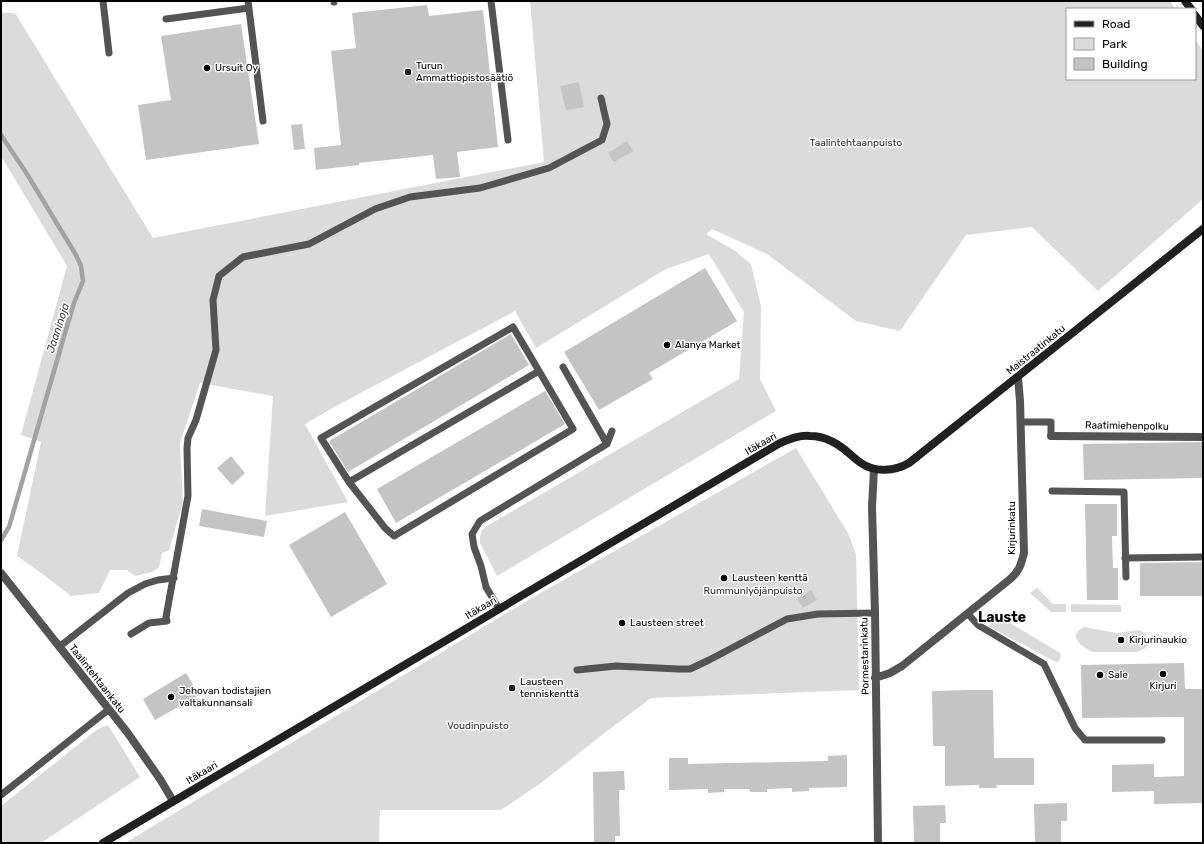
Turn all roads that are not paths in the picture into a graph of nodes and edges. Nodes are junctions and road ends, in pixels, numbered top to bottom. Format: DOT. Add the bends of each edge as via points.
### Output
graph roads {
  1 [pos="102,1"];
  2 [pos="491,1"];
  3 [pos="248,5"];
  4 [pos="1196,16"];
  5 [pos="166,19"];
  6 [pos="1203,26"];
  7 [pos="109,53"];
  8 [pos="601,98"];
  9 [pos="263,121"];
  10 [pos="508,140"];
  11 [pos="1203,230"];
  12 [pos="563,367"];
  13 [pos="540,371"];
  14 [pos="1018,377"];
  15 [pos="1021,422"];
  16 [pos="612,431"];
  17 [pos="1051,436"];
  18 [pos="1203,437"];
  19 [pos="606,444"];
  20 [pos="874,469"];
  21 [pos="348,482"];
  22 [pos="1052,491"];
  23 [pos="1203,557"];
  24 [pos="1126,558"];
  25 [pos="1,573"];
  26 [pos="1126,576"];
  27 [pos="174,578"];
  28 [pos="499,609"];
  29 [pos="875,613"];
  30 [pos="968,614"];
  31 [pos="131,634"];
  32 [pos="59,647"];
  33 [pos="577,670"];
  34 [pos="875,678"];
  35 [pos="108,710"];
  36 [pos="1162,740"];
  37 [pos="1,795"];
  38 [pos="173,801"];
  39 [pos="103,843"];
  40 [pos="878,843"];
  1 -- 7 [label="lane"];
  2 -- 10 [label="lane"];
  3 -- 5 [label="lane"];
  3 -- 9 [label="lane"];
  4 -- 6 [label="street"];
  8 -- 27 [label="lane" via="607,124 602,140 549,168 480,188 410,196 375,209 309,244 243,257 219,276 213,300 216,350 196,420 188,438 188,496"];
  11 -- 14 [label="street, Maistraatinkatu"];
  12 -- 19 [label="lane"];
  13 -- 21 [label="lane"];
  13 -- 21 [label="lane" via="513,327 321,438"];
  13 -- 21 [label="lane" via="573,429 394,536"];
  14 -- 15 [label="street, Kirjurinkatu"];
  14 -- 20 [label="street, Maistraatinkatu" via="909,464 894,469"];
  15 -- 17 [label="lane" via="1051,422"];
  15 -- 30 [label="street, Kirjurinkatu" via="1024,553 1021,566 1015,575"];
  16 -- 19 [label="lane"];
  17 -- 18 [label="street, Raatimiehenpolku"];
  19 -- 28 [label="lane" via="480,521 472,534 474,547 486,587"];
  20 -- 28 [label="street, Itäkaari" via="862,464 831,440 809,435 798,436 780,443"];
  20 -- 29 [label="street, Pormestarinkatu" via="872,507"];
  22 -- 24 [label="lane" via="1124,492"];
  23 -- 24 [label="lane"];
  24 -- 26 [label="lane"];
  25 -- 32 [label="street, Taalintehtaankatu"];
  27 -- 31 [label="lane" via="167,620 149,623"];
  27 -- 32 [label="lane" via="158,580 128,593"];
  28 -- 38 [label="street, Itäkaari"];
  29 -- 33 [label="lane" via="818,614 787,619 690,669 616,666"];
  29 -- 34 [label="street, Pormestarinkatu"];
  30 -- 34 [label="street, Kirjurinkatu" via="902,666"];
  30 -- 36 [label="lane" via="978,625 1044,664 1075,728 1085,740"];
  32 -- 35 [label="street, Taalintehtaankatu"];
  34 -- 40 [label="street, Pormestarinkatu"];
  35 -- 37 [label="lane"];
  35 -- 38 [label="street, Taalintehtaankatu" via="127,732"];
  38 -- 39 [label="street, Itäkaari"];
}
